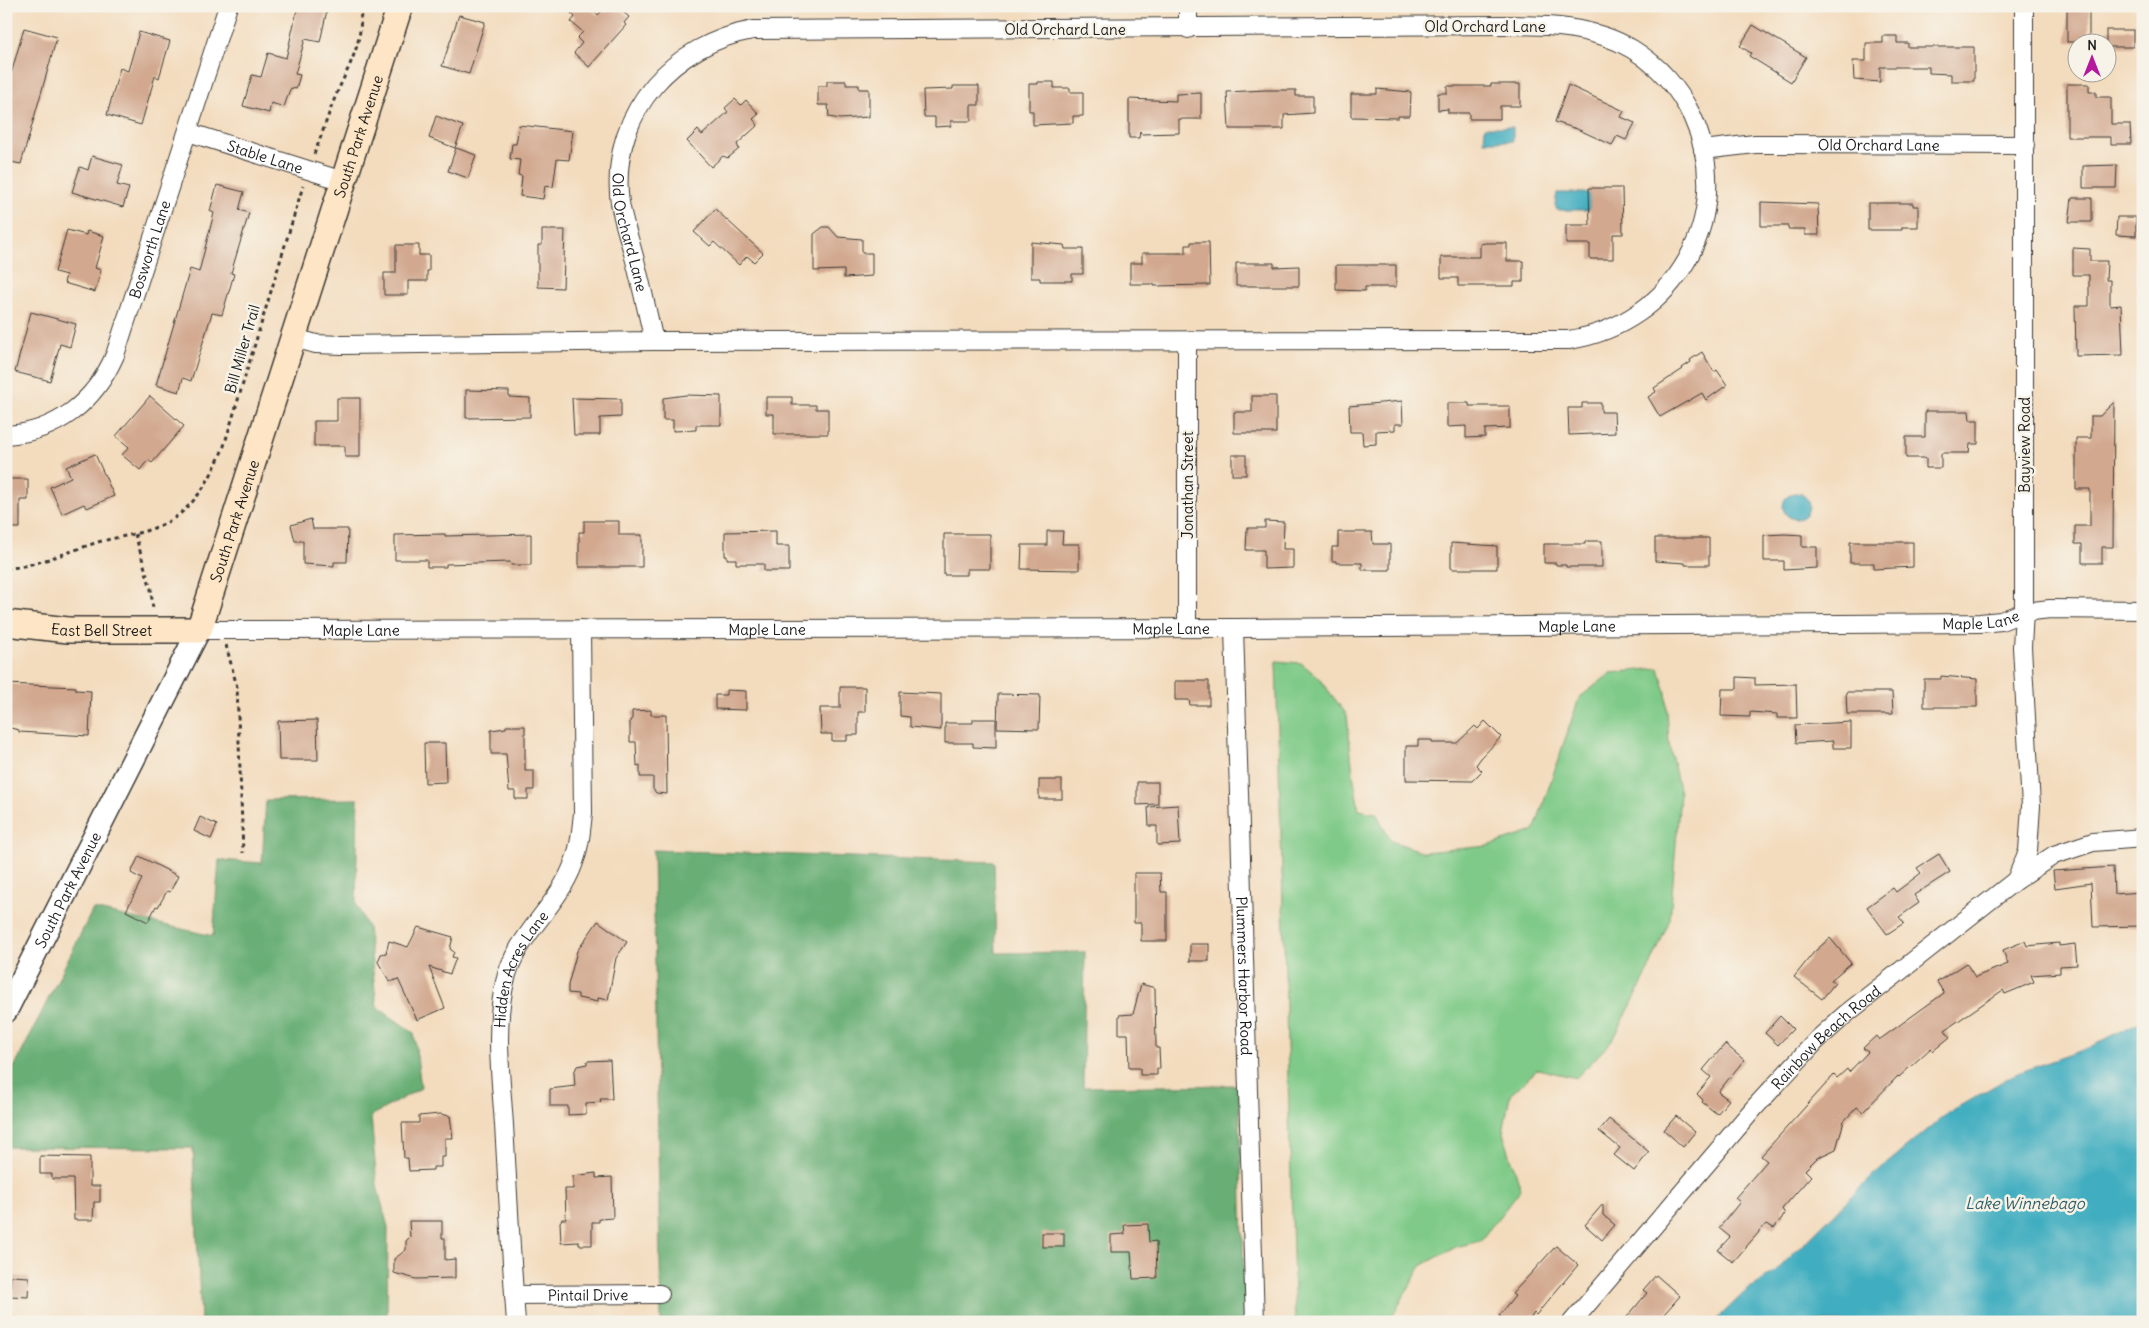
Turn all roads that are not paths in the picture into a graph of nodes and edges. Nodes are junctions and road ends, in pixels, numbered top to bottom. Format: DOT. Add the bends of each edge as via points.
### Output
graph roads {
  1 [pos="228,6"];
  2 [pos="400,6"];
  3 [pos="1188,6"];
  4 [pos="2024,6"];
  5 [pos="1188,29"];
  6 [pos="188,132"];
  7 [pos="2025,145"];
  8 [pos="1703,150"];
  9 [pos="343,181"];
  10 [pos="294,338"];
  11 [pos="654,341"];
  12 [pos="1187,341"];
  13 [pos="6,435"];
  14 [pos="2143,610"];
  15 [pos="2024,612"];
  16 [pos="6,624"];
  17 [pos="1187,628"];
  18 [pos="1234,628"];
  19 [pos="581,629"];
  20 [pos="211,630"];
  21 [pos="2143,838"];
  22 [pos="2016,880"];
  23 [pos="6,1012"];
  24 [pos="660,1294"];
  25 [pos="514,1295"];
  26 [pos="516,1322"];
  27 [pos="1255,1322"];
  28 [pos="1572,1322"];
  1 -- 6 [label="street, Bosworth Lane"];
  2 -- 9 [label="main road, South Park Avenue"];
  3 -- 5 [label="street"];
  4 -- 7 [label="street, Bayview Road"];
  5 -- 8 [label="street, Old Orchard Lane" via="1544,25 1585,31 1631,49 1668,80 1687,106"];
  5 -- 11 [label="street, Old Orchard Lane" via="773,29 737,33 692,52 667,70 648,93 626,137 621,156 618,192"];
  6 -- 9 [label="street, Stable Lane"];
  6 -- 13 [label="street, Bosworth Lane" via="106,375 77,410 59,421 37,430"];
  7 -- 8 [label="street, Old Orchard Lane" via="1754,144"];
  7 -- 15 [label="street, Bayview Road"];
  8 -- 12 [label="street, Old Orchard Lane" via="1708,195 1692,252 1678,275 1656,300 1630,319 1600,333 1541,342"];
  9 -- 10 [label="main road, South Park Avenue"];
  10 -- 11 [label="street, Old Orchard Lane" via="316,344 342,345"];
  10 -- 20 [label="main road, South Park Avenue"];
  11 -- 12 [label="street, Old Orchard Lane"];
  12 -- 17 [label="street, Jonathan Street"];
  14 -- 15 [label="street, Maple Lane" via="2050,609"];
  15 -- 18 [label="street, Maple Lane" via="2001,621 1980,623"];
  15 -- 22 [label="street, Bayview Road" via="2022,647 2031,806 2028,851"];
  16 -- 20 [label="main road, East Bell Street" via="68,630"];
  17 -- 18 [label="street, Maple Lane"];
  17 -- 19 [label="street, Maple Lane"];
  18 -- 27 [label="street, Plummers Harbor Road"];
  19 -- 20 [label="street, Maple Lane"];
  19 -- 25 [label="street, Hidden Acres Lane" via="583,814 580,843 573,867 559,891 528,931 512,959 500,1006"];
  20 -- 23 [label="street, South Park Avenue"];
  21 -- 22 [label="street, Rainbow Beach Road" via="2093,842 2071,848"];
  22 -- 28 [label="street, Rainbow Beach Road" via="1846,1012 1817,1040 1755,1107"];
  24 -- 25 [label="street, Pintail Drive"];
  25 -- 26 [label="street, Hidden Acres Lane"];
}
